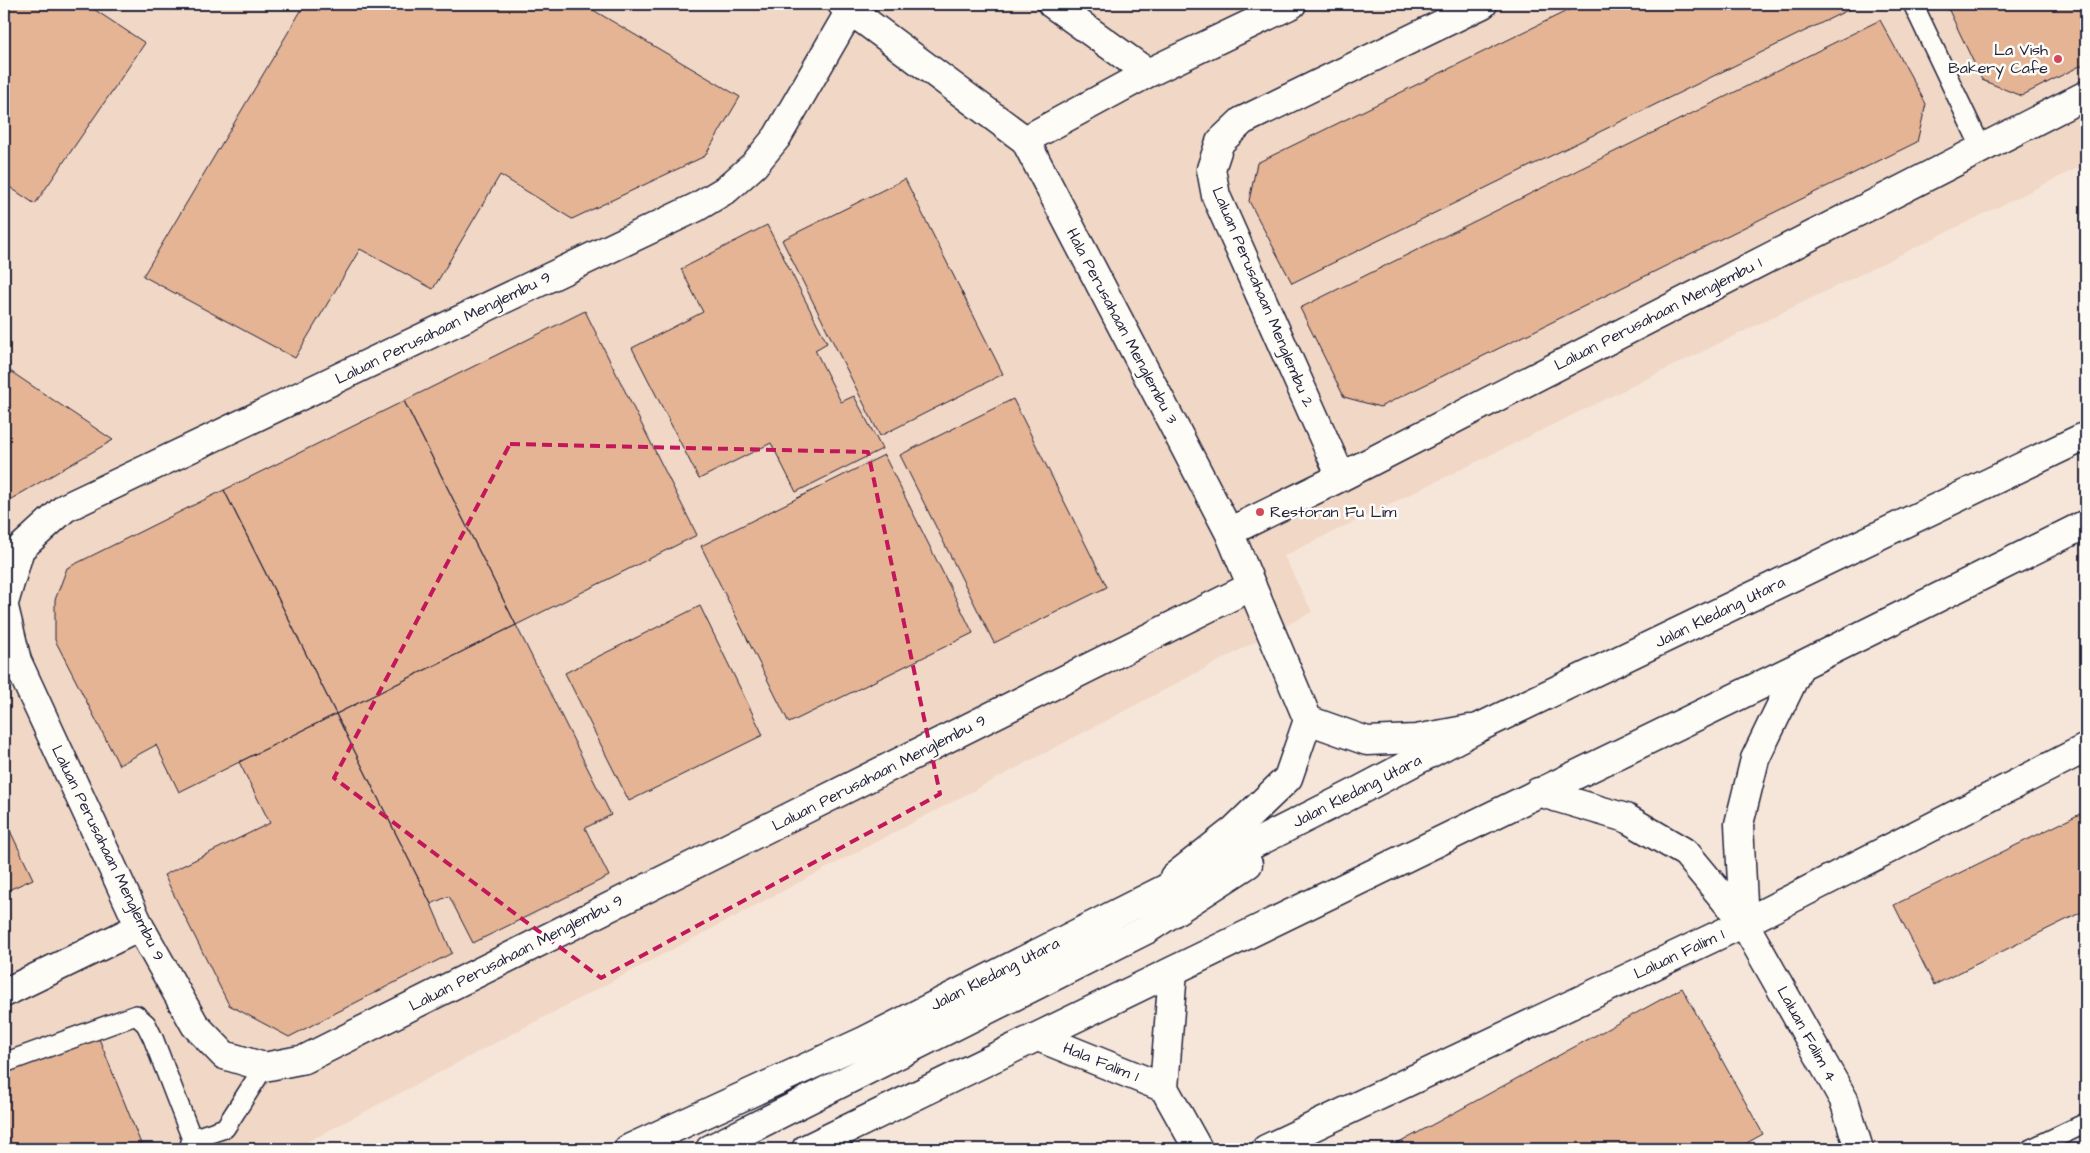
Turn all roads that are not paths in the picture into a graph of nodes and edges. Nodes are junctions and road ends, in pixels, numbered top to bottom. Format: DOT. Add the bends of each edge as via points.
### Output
graph roads {
  1 [pos="1052,4"];
  2 [pos="1292,4"];
  3 [pos="1482,4"];
  4 [pos="1913,4"];
  5 [pos="847,6"];
  6 [pos="1148,73"];
  7 [pos="2086,95"];
  8 [pos="1025,140"];
  9 [pos="1981,147"];
  10 [pos="2086,436"];
  11 [pos="1341,477"];
  12 [pos="2086,524"];
  13 [pos="1229,532"];
  14 [pos="1252,586"];
  15 [pos="4,603"];
  16 [pos="4,608"];
  17 [pos="1800,666"];
  18 [pos="1308,720"];
  19 [pos="1480,727"];
  20 [pos="2086,748"];
  21 [pos="1538,792"];
  22 [pos="1351,796"];
  23 [pos="1153,894"];
  24 [pos="1744,923"];
  25 [pos="140,927"];
  26 [pos="1173,971"];
  27 [pos="4,993"];
  28 [pos="1038,1037"];
  29 [pos="4,1063"];
  30 [pos="264,1067"];
  31 [pos="1164,1088"];
  32 [pos="2086,1123"];
  33 [pos="190,1144"];
  34 [pos="628,1149"];
  35 [pos="710,1149"];
  36 [pos="806,1149"];
  37 [pos="1198,1149"];
  38 [pos="1266,1149"];
  39 [pos="1859,1149"];
  40 [pos="2031,1149"];
  1 -- 6 [label="street"];
  2 -- 6 [label="street"];
  3 -- 11 [label="street, Laluan Perusahaan Menglembu 2" via="1242,121 1220,142 1211,169 1216,196"];
  4 -- 9 [label="lane"];
  5 -- 8 [label="street, Hala Perusahaan Menglembu 3"];
  5 -- 15 [label="street, Laluan Perusahaan Menglembu 9" via="776,137 754,165 727,189 697,207 65,508 20,549"];
  6 -- 8 [label="street"];
  7 -- 9 [label="street, Laluan Perusahaan Menglembu 1"];
  8 -- 13 [label="street, Hala Perusahaan Menglembu 3"];
  9 -- 11 [label="street, Laluan Perusahaan Menglembu 1"];
  10 -- 19 [label="street, Jalan Kledang Utara"];
  11 -- 13 [label="street, Laluan Perusahaan Menglembu 1"];
  12 -- 17 [label="street"];
  13 -- 14 [label="street, Hala Perusahaan Menglembu 3"];
  14 -- 18 [label="street, Hala Perusahaan Menglembu 3"];
  14 -- 30 [label="street, Laluan Perusahaan Menglembu 9" via="305,1059"];
  16 -- 25 [label="street, Laluan Perusahaan Menglembu 9" via="17,661"];
  17 -- 21 [label="street"];
  17 -- 24 [label="street, Laluan Falim 4" via="1755,759 1739,824"];
  18 -- 19 [label="street" via="1368,741 1416,739"];
  18 -- 23 [label="street" via="1288,778 1234,830"];
  19 -- 22 [label="street, Jalan Kledang Utara"];
  20 -- 24 [label="street, Laluan Falim 1"];
  21 -- 24 [label="street, Laluan Falim 4" via="1626,818 1686,853"];
  21 -- 26 [label="street"];
  22 -- 23 [label="street, Jalan Kledang Utara"];
  22 -- 35 [label="street" via="1146,930"];
  23 -- 34 [label="street, Jalan Kledang Utara" via="864,1041"];
  24 -- 38 [label="street, Laluan Falim 1"];
  24 -- 39 [label="street, Laluan Falim 4" via="1844,1100"];
  25 -- 27 [label="street"];
  25 -- 30 [label="street, Laluan Perusahaan Menglembu 9" via="195,1025 224,1055"];
  26 -- 28 [label="street"];
  26 -- 31 [label="street, Hala Falim 1"];
  28 -- 31 [label="street, Hala Falim 1"];
  28 -- 36 [label="street"];
  29 -- 33 [label="lane" via="136,1015 146,1024 153,1038"];
  30 -- 33 [label="lane" via="225,1128"];
  31 -- 37 [label="street"];
  32 -- 40 [label="lane"];
}
